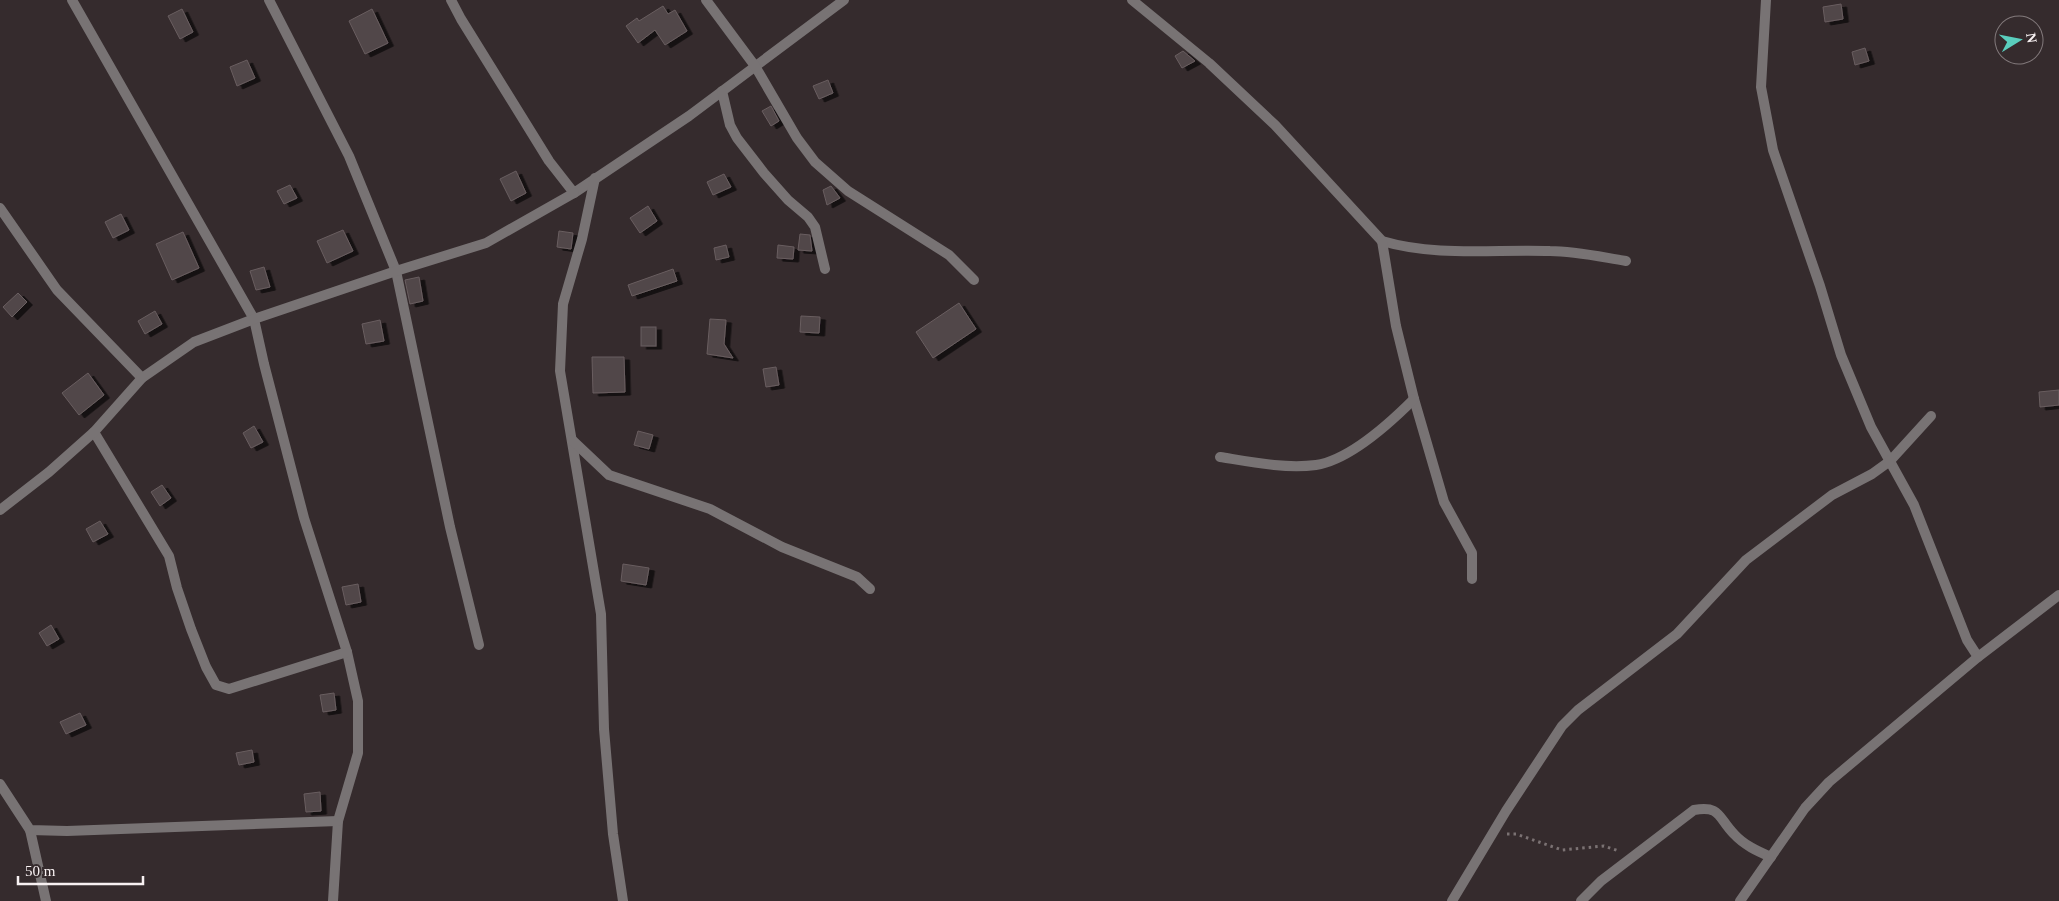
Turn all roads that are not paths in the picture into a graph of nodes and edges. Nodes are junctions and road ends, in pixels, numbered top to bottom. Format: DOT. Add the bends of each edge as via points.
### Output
graph roads {
  1 [pos="72,0"];
  2 [pos="269,0"];
  3 [pos="451,0"];
  4 [pos="706,0"];
  5 [pos="844,0"];
  6 [pos="1132,0"];
  7 [pos="1766,0"];
  8 [pos="755,66"];
  9 [pos="722,91"];
  10 [pos="595,178"];
  11 [pos="574,193"];
  12 [pos="0,208"];
  13 [pos="1382,240"];
  14 [pos="1626,261"];
  15 [pos="825,269"];
  16 [pos="396,271"];
  17 [pos="974,280"];
  18 [pos="254,319"];
  19 [pos="142,378"];
  20 [pos="1414,399"];
  21 [pos="1931,416"];
  22 [pos="94,432"];
  23 [pos="572,440"];
  24 [pos="1220,457"];
  25 [pos="1890,461"];
  26 [pos="0,510"];
  27 [pos="1472,579"];
  28 [pos="870,589"];
  29 [pos="2059,595"];
  30 [pos="479,645"];
  31 [pos="347,652"];
  32 [pos="1978,657"];
  33 [pos="0,784"];
  34 [pos="338,821"];
  35 [pos="30,830"];
  36 [pos="1771,857"];
  37 [pos="46,901"];
  38 [pos="333,901"];
  39 [pos="623,901"];
  40 [pos="1452,901"];
  41 [pos="1581,901"];
  42 [pos="1740,901"];
  1 -- 18 [label="street"];
  2 -- 16 [label="street" via="349,156"];
  3 -- 11 [label="street" via="549,161"];
  4 -- 8 [label="street"];
  5 -- 8 [label="street"];
  6 -- 13 [label="street" via="1209,63 1275,125"];
  7 -- 25 [label="street" via="1761,87 1773,150 1841,355 1870,427"];
  8 -- 9 [label="street"];
  8 -- 17 [label="street" via="797,138 815,162 848,191 949,255"];
  9 -- 10 [label="street"];
  9 -- 15 [label="street" via="730,125 737,138 764,173 815,227"];
  10 -- 11 [label="street"];
  10 -- 23 [label="street" via="563,304 560,371"];
  11 -- 16 [label="street" via="486,243"];
  12 -- 19 [label="street" via="56,290"];
  13 -- 14 [label="street" via="1405,248 1465,252 1552,250"];
  13 -- 20 [label="street" via="1396,326"];
  16 -- 18 [label="street"];
  16 -- 30 [label="street" via="450,527"];
  18 -- 19 [label="street" via="194,342"];
  18 -- 31 [label="street" via="304,518"];
  19 -- 22 [label="street"];
  20 -- 24 [label="street" via="1391,422 1342,456 1316,465 1268,464"];
  20 -- 27 [label="street" via="1444,502 1472,553"];
  21 -- 25 [label="street"];
  22 -- 26 [label="street"];
  22 -- 31 [label="street" via="169,556 176,588 216,685 229,690"];
  23 -- 28 [label="street" via="609,474 710,509 782,548 857,577"];
  23 -- 39 [label="street" via="602,614 604,729 613,834"];
  25 -- 32 [label="street" via="1914,505 1967,640"];
  25 -- 40 [label="street" via="1832,495 1746,560 1677,634 1562,726"];
  29 -- 32 [label="street"];
  31 -- 34 [label="street" via="358,701 358,753"];
  32 -- 36 [label="street" via="1829,782 1805,808"];
  33 -- 35 [label="street"];
  34 -- 35 [label="street"];
  34 -- 38 [label="street"];
  35 -- 37 [label="street"];
  36 -- 41 [label="street" via="1753,850 1716,812 1707,807 1694,810 1601,881"];
  36 -- 42 [label="street"];
}
